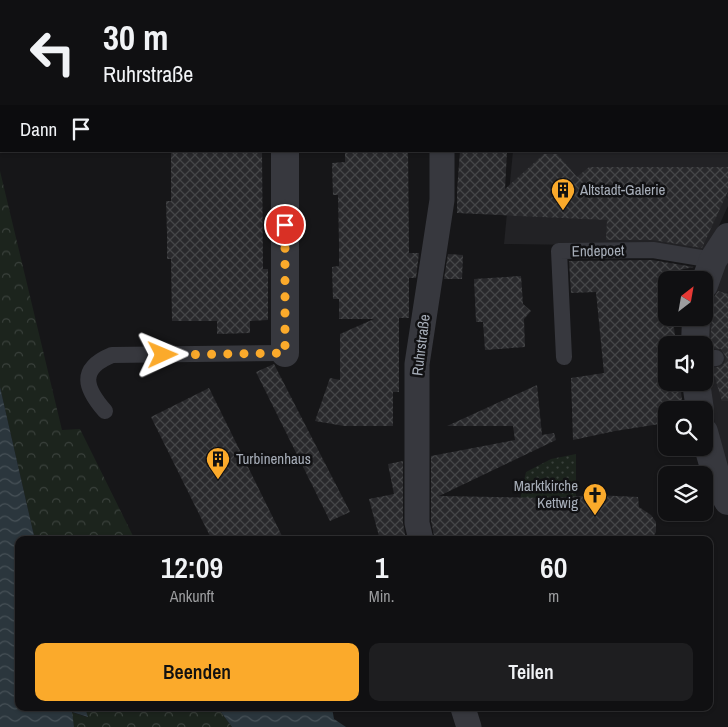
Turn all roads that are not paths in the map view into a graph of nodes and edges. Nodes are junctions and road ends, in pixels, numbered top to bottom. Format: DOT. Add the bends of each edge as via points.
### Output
graph roads {
  1 [pos="285,152"];
  2 [pos="442,152"];
  3 [pos="728,236"];
  4 [pos="712,260"];
  5 [pos="708,271"];
  6 [pos="285,353"];
  7 [pos="564,357"];
  8 [pos="105,411"];
  9 [pos="711,456"];
  10 [pos="728,501"];
  11 [pos="420,536"];
  12 [pos="464,711"];
  13 [pos="469,727"];
  1 -- 6 [label="street"];
  2 -- 11 [label="street, Ruhrstraße" via="442,200 417,364 417,523"];
  3 -- 4 [label="street"];
  4 -- 5 [label="street"];
  4 -- 7 [label="lane, Endepoet" via="654,250 559,251"];
  6 -- 8 [label="lane" via="112,355 92,368 88,380 93,397"];
  9 -- 10 [label="street" via="719,486"];
  12 -- 13 [label="street"];
}
